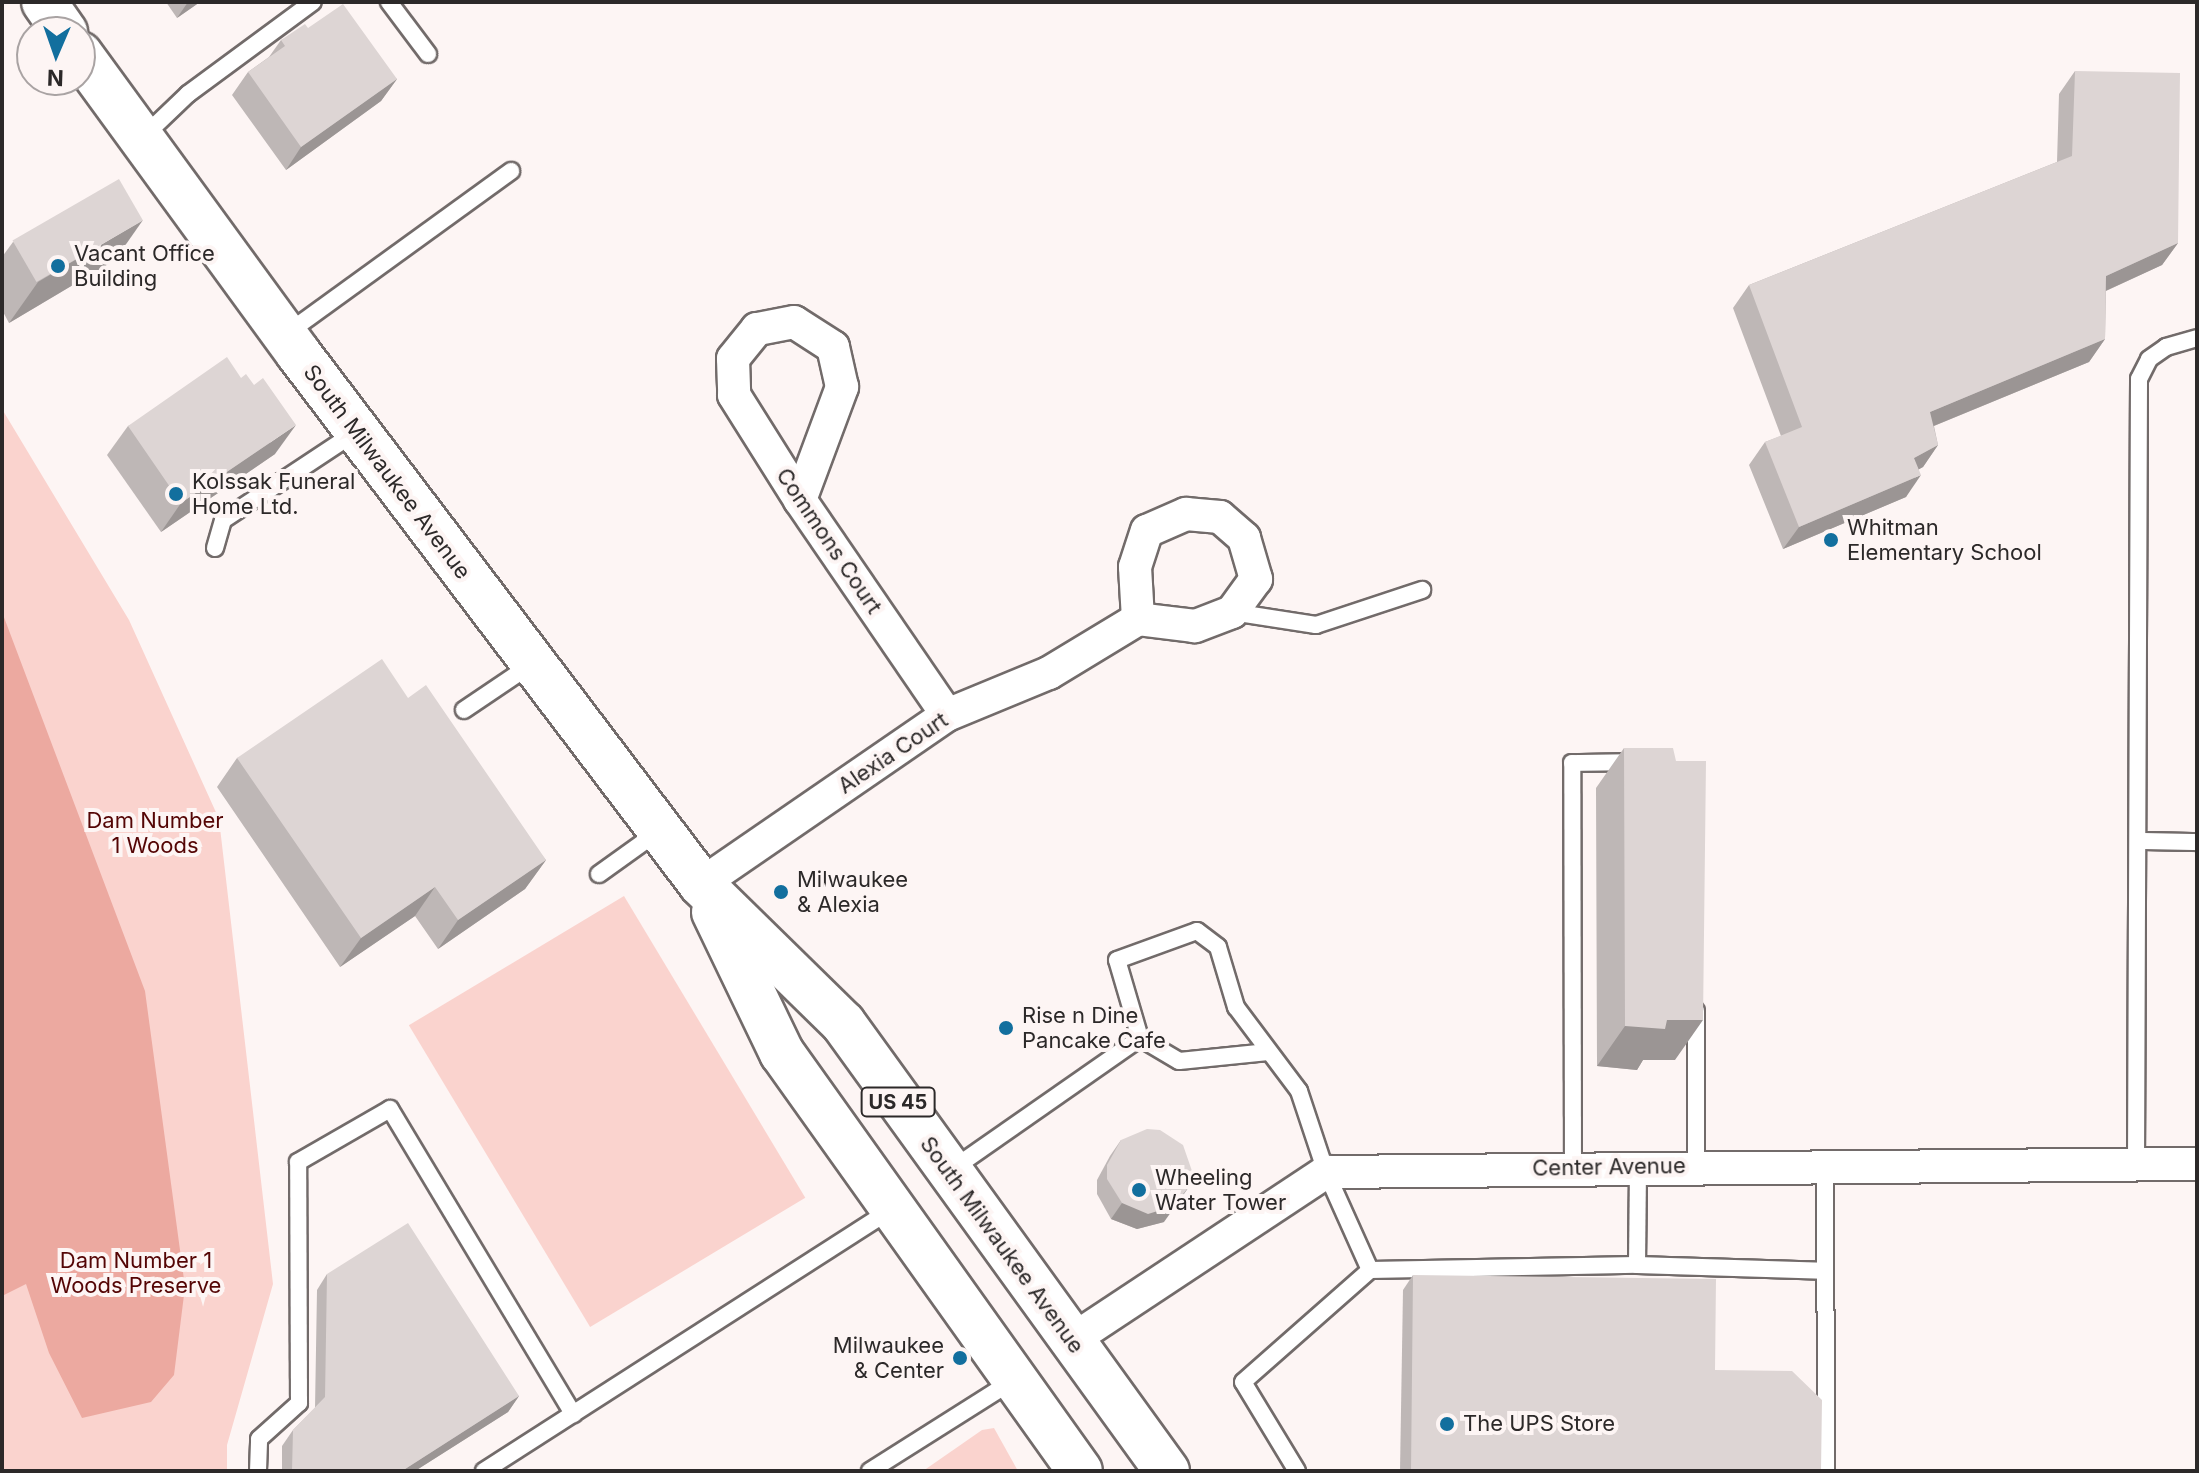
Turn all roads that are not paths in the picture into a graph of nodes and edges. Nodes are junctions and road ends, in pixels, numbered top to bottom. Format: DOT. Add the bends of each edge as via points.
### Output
graph roads {
  1 [pos="313,2"];
  2 [pos="389,2"];
  3 [pos="428,54"];
  4 [pos="96,76"];
  5 [pos="141,138"];
  6 [pos="511,171"];
  7 [pos="285,335"];
  8 [pos="2197,338"];
  9 [pos="357,431"];
  10 [pos="800,500"];
  11 [pos="215,548"];
  12 [pos="1422,590"];
  13 [pos="1232,612"];
  14 [pos="1138,619"];
  15 [pos="533,663"];
  16 [pos="464,710"];
  17 [pos="947,715"];
  18 [pos="1650,762"];
  19 [pos="660,830"];
  20 [pos="2139,841"];
  21 [pos="2197,842"];
  22 [pos="599,874"];
  23 [pos="701,884"];
  24 [pos="1696,999"];
  25 [pos="1140,1038"];
  26 [pos="1268,1052"];
  27 [pos="2136,1163"];
  28 [pos="1825,1164"];
  29 [pos="2197,1164"];
  30 [pos="1696,1166"];
  31 [pos="1638,1167"];
  32 [pos="1573,1168"];
  33 [pos="948,1172"];
  34 [pos="1326,1172"];
  35 [pos="896,1206"];
  36 [pos="1637,1265"];
  37 [pos="1370,1270"];
  38 [pos="1823,1271"];
  39 [pos="1072,1340"];
  40 [pos="1016,1379"];
  41 [pos="573,1414"];
  42 [pos="258,1471"];
  43 [pos="484,1471"];
  44 [pos="870,1471"];
  45 [pos="1080,1471"];
  46 [pos="1167,1471"];
  47 [pos="1297,1471"];
  48 [pos="1826,1471"];
  1 -- 5 [label="lane" via="188,94"];
  2 -- 3 [label="lane"];
  4 -- 5 [label="main road, South Milwaukee Avenue / US 45"];
  5 -- 7 [label="main road, South Milwaukee Avenue / US 45"];
  6 -- 7 [label="lane"];
  7 -- 9 [label="main road, South Milwaukee Avenue / US 45"];
  8 -- 20 [label="lane" via="2166,347 2149,359 2139,379"];
  9 -- 11 [label="lane" via="223,520"];
  9 -- 15 [label="main road, South Milwaukee Avenue / US 45"];
  10 -- 10 [label="street, Commons Court" via="734,395 733,359 757,329 794,322 833,347 842,387"];
  10 -- 17 [label="street, Commons Court"];
  12 -- 13 [label="lane" via="1316,625"];
  13 -- 14 [label="street" via="1195,626"];
  13 -- 14 [label="street" via="1256,579 1244,538 1220,517 1186,514 1147,531 1135,567"];
  14 -- 17 [label="street, Alexia Court" via="1049,673"];
  15 -- 16 [label="lane"];
  15 -- 19 [label="main road, South Milwaukee Avenue / US 45"];
  17 -- 23 [label="street, Alexia Court"];
  18 -- 32 [label="lane" via="1572,763"];
  19 -- 22 [label="lane"];
  19 -- 23 [label="main road, South Milwaukee Avenue / US 45"];
  20 -- 21 [label="lane"];
  20 -- 27 [label="lane"];
  23 -- 33 [label="main road, South Milwaukee Avenue / US 45" via="843,1023"];
  23 -- 35 [label="main road, South Milwaukee Avenue / US 45" via="782,1053"];
  24 -- 30 [label="lane"];
  25 -- 26 [label="lane" via="1179,1061"];
  25 -- 26 [label="lane" via="1117,960 1197,931 1218,947 1236,1007"];
  25 -- 33 [label="lane"];
  26 -- 34 [label="lane" via="1299,1091"];
  27 -- 28 [label="street, Center Avenue"];
  27 -- 29 [label="street, Center Avenue"];
  28 -- 30 [label="street, Center Avenue"];
  28 -- 38 [label="lane"];
  30 -- 31 [label="street, Center Avenue"];
  31 -- 32 [label="street, Center Avenue"];
  31 -- 36 [label="lane"];
  32 -- 34 [label="street, Center Avenue"];
  33 -- 39 [label="main road, South Milwaukee Avenue / US 45"];
  34 -- 37 [label="lane"];
  34 -- 39 [label="street"];
  35 -- 40 [label="main road, South Milwaukee Avenue / US 45"];
  35 -- 41 [label="lane"];
  36 -- 37 [label="lane"];
  36 -- 38 [label="lane"];
  37 -- 47 [label="lane" via="1243,1382"];
  38 -- 48 [label="lane"];
  39 -- 46 [label="main road, South Milwaukee Avenue / US 45"];
  40 -- 44 [label="lane"];
  40 -- 45 [label="main road, South Milwaukee Avenue / US 45"];
  41 -- 42 [label="lane" via="390,1109 298,1162 299,1403 259,1439"];
  41 -- 43 [label="lane"];
}
